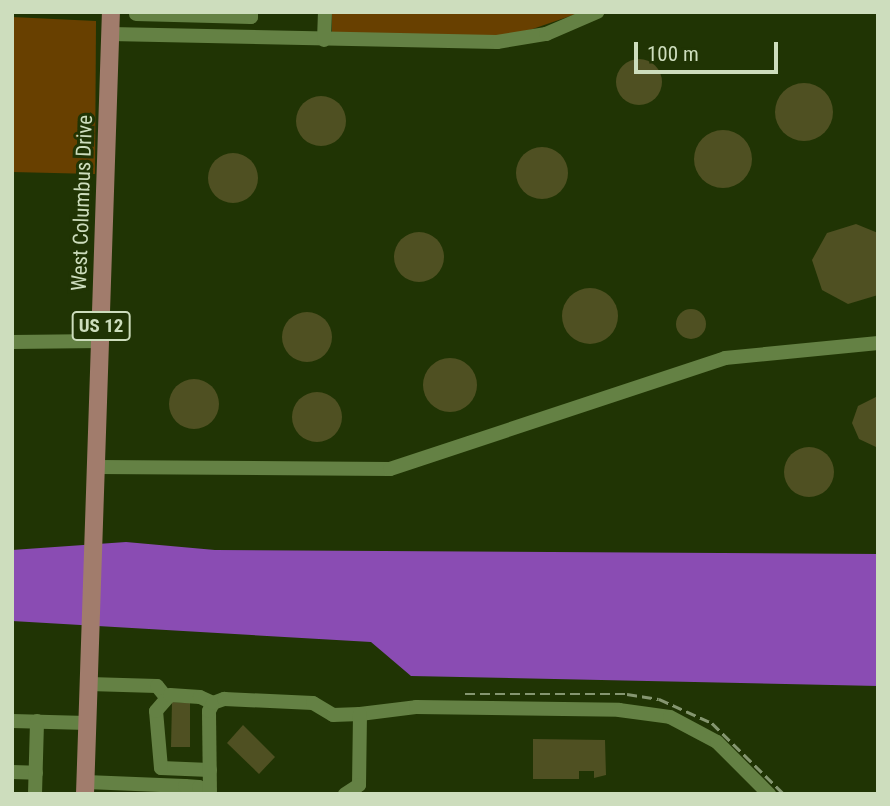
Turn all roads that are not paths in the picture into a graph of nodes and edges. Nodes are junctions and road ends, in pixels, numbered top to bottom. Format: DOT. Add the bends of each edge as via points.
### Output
graph roads {
  1 [pos="111,12"];
  2 [pos="251,12"];
  3 [pos="325,12"];
  4 [pos="597,12"];
  5 [pos="136,13"];
  6 [pos="110,34"];
  7 [pos="324,40"];
  8 [pos="101,341"];
  9 [pos="12,342"];
  10 [pos="878,343"];
  11 [pos="97,467"];
  12 [pos="89,684"];
  13 [pos="165,696"];
  14 [pos="213,703"];
  15 [pos="360,714"];
  16 [pos="12,721"];
  17 [pos="37,721"];
  18 [pos="87,723"];
  19 [pos="210,769"];
  20 [pos="12,772"];
  21 [pos="36,773"];
  22 [pos="85,788"];
  23 [pos="359,789"];
  24 [pos="35,794"];
  25 [pos="208,794"];
  26 [pos="345,794"];
  27 [pos="769,794"];
  1 -- 6 [label="main road, West Columbus Drive / US 12"];
  2 -- 5 [label="street" via="251,16"];
  3 -- 7 [label="street"];
  4 -- 7 [label="street" via="546,34 497,42"];
  6 -- 7 [label="street"];
  6 -- 8 [label="main road, West Columbus Drive / US 12"];
  8 -- 9 [label="street"];
  8 -- 11 [label="main road, West Columbus Drive / US 12"];
  10 -- 11 [label="street" via="725,358 390,469"];
  11 -- 12 [label="main road, West Columbus Drive / US 12"];
  12 -- 13 [label="street" via="157,686"];
  12 -- 18 [label="main road, US 12"];
  13 -- 14 [label="street" via="200,697"];
  13 -- 19 [label="street" via="156,711 158,764 177,771"];
  14 -- 15 [label="street" via="224,699 313,703 333,715"];
  14 -- 19 [label="street"];
  15 -- 23 [label="street"];
  15 -- 27 [label="street" via="416,707 619,710 670,717 717,742"];
  16 -- 17 [label="street"];
  17 -- 18 [label="street"];
  17 -- 21 [label="street"];
  18 -- 22 [label="main road, US 12"];
  19 -- 25 [label="street"];
  20 -- 21 [label="street"];
  21 -- 24 [label="street"];
  22 -- 25 [label="street" via="199,787"];
  23 -- 26 [label="street"];
}
